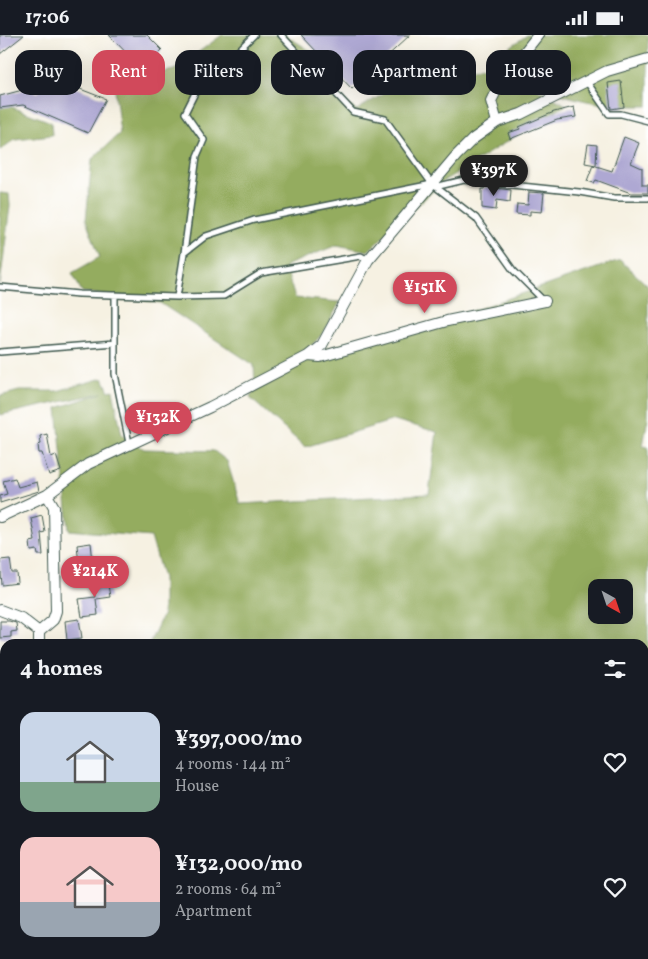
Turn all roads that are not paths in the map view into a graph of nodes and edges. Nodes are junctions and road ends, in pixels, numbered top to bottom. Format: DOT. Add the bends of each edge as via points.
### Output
graph roads {
  1 [pos="254,35"];
  2 [pos="281,35"];
  3 [pos="538,35"];
  4 [pos="648,59"];
  5 [pos="587,81"];
  6 [pos="648,121"];
  7 [pos="498,122"];
  8 [pos="432,184"];
  9 [pos="648,198"];
  10 [pos="184,253"];
  11 [pos="368,260"];
  12 [pos="0,287"];
  13 [pos="115,295"];
  14 [pos="177,297"];
  15 [pos="545,301"];
  16 [pos="115,343"];
  17 [pos="0,351"];
  18 [pos="308,356"];
  19 [pos="129,443"];
  20 [pos="47,495"];
  21 [pos="0,517"];
  22 [pos="0,610"];
  23 [pos="38,632"];
  24 [pos="39,639"];
  1 -- 10 [label="lane" via="195,93 185,113 204,140 197,156"];
  2 -- 8 [label="lane" via="353,112 385,119"];
  3 -- 7 [label="street" via="500,83 491,101"];
  4 -- 5 [label="street" via="607,71"];
  5 -- 6 [label="lane" via="609,115 621,113"];
  5 -- 7 [label="street"];
  7 -- 8 [label="street" via="468,145"];
  8 -- 9 [label="lane" via="440,186 464,180 614,198"];
  8 -- 10 [label="lane" via="254,220 206,236"];
  8 -- 11 [label="street"];
  8 -- 15 [label="lane" via="476,218 513,270"];
  10 -- 14 [label="lane"];
  11 -- 14 [label="lane" via="361,256 261,273 224,297"];
  11 -- 18 [label="street" via="322,345"];
  12 -- 13 [label="lane"];
  13 -- 14 [label="lane"];
  13 -- 16 [label="lane"];
  15 -- 18 [label="street" via="447,321 320,357"];
  16 -- 17 [label="lane"];
  16 -- 19 [label="lane" via="115,374"];
  18 -- 19 [label="street" via="210,407"];
  19 -- 20 [label="street" via="88,464"];
  20 -- 21 [label="street"];
  20 -- 23 [label="street" via="54,507 56,611 53,620"];
  22 -- 23 [label="street" via="21,618"];
  23 -- 24 [label="street"];
}
